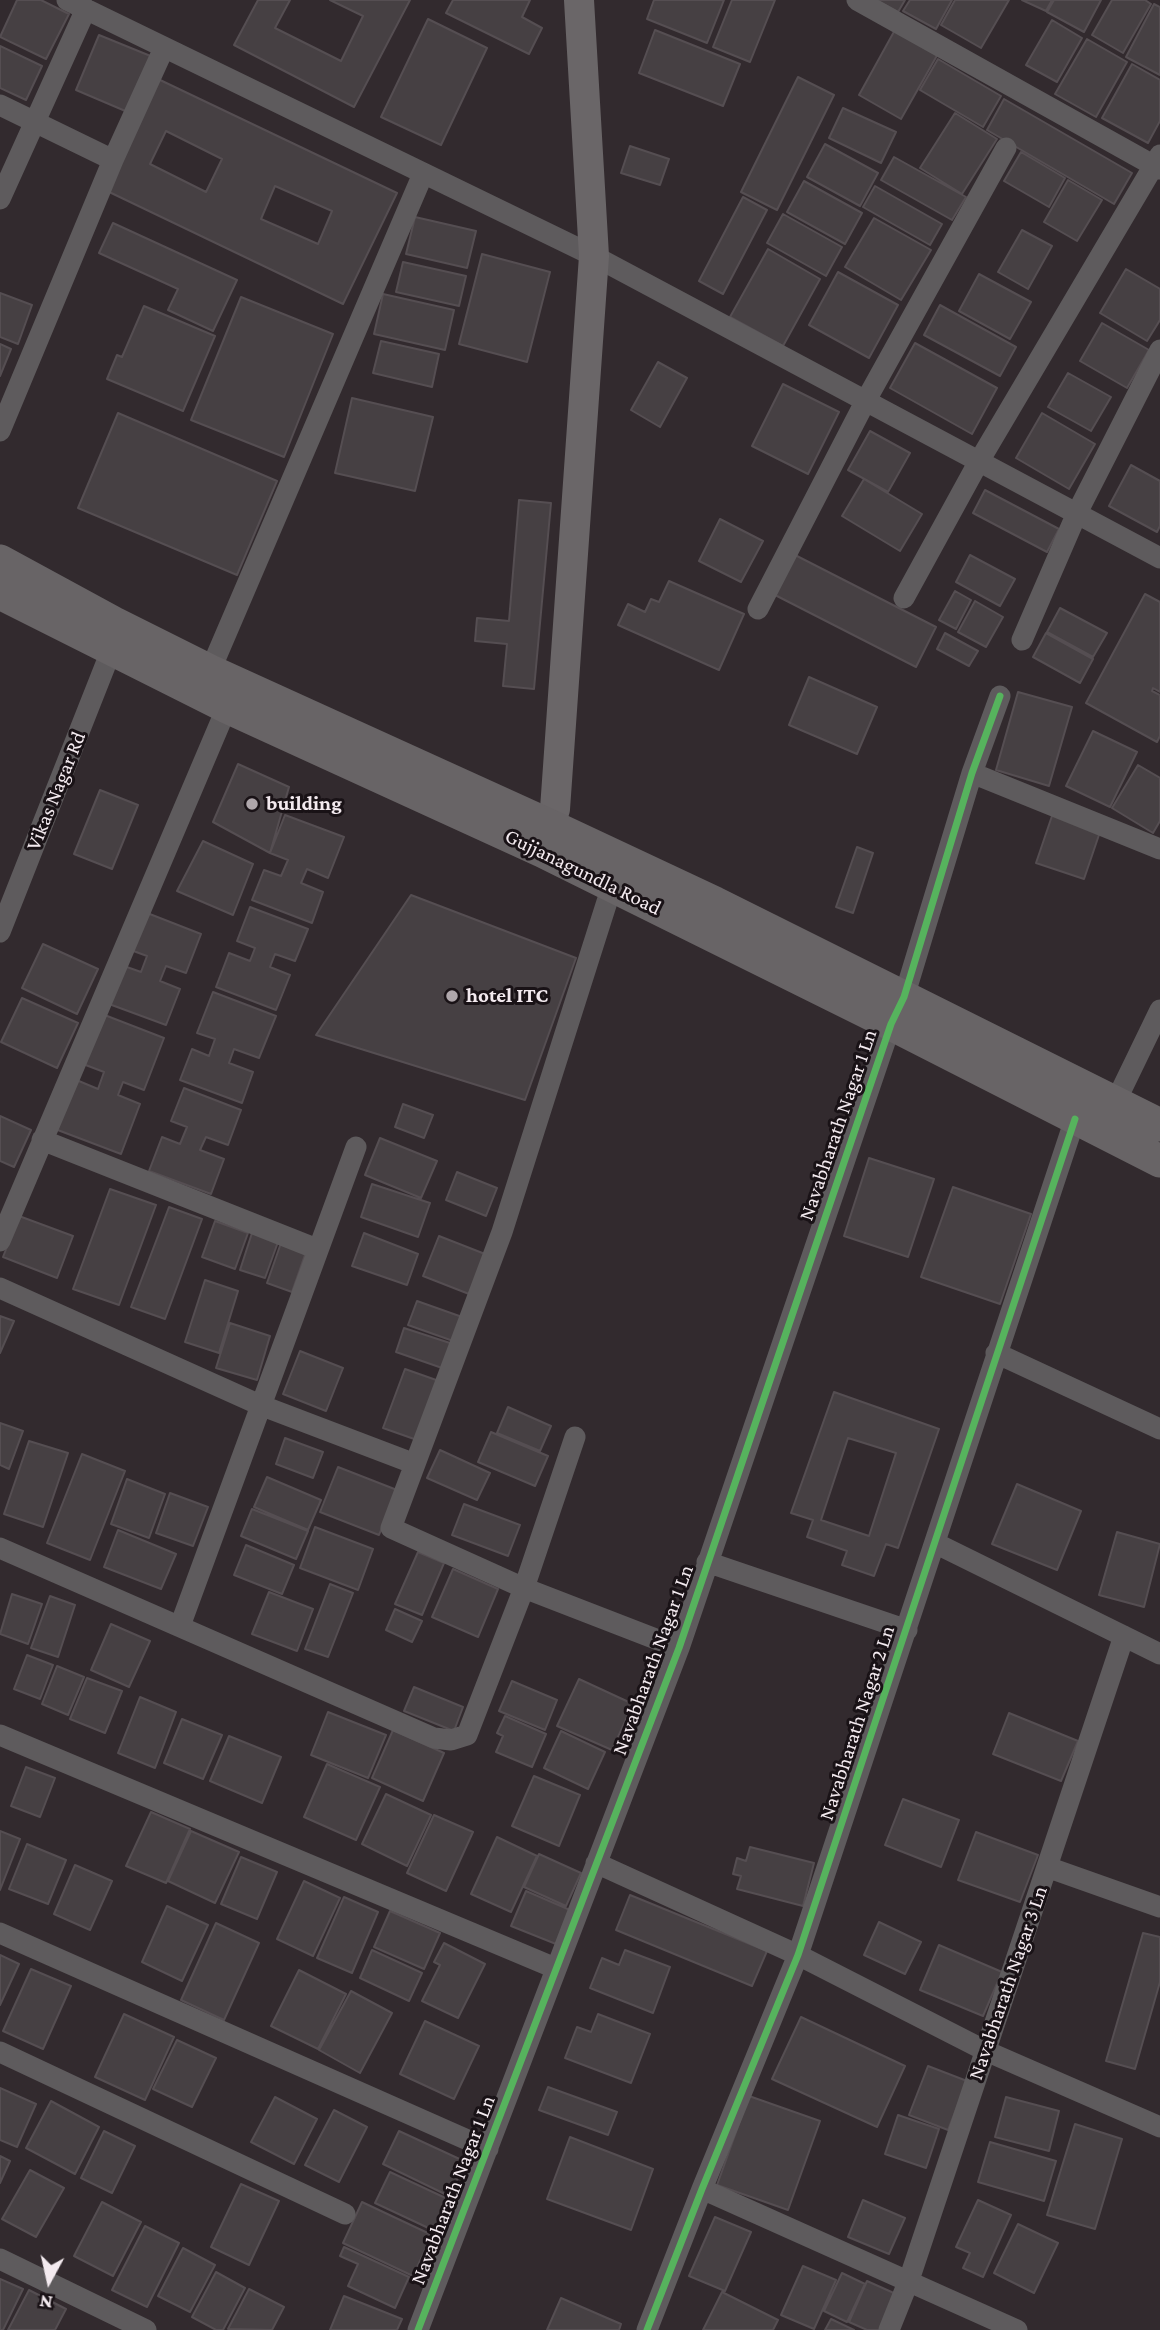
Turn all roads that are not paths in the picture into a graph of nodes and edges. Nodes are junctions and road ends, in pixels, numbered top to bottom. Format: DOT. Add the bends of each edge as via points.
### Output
graph roads {
  1 [pos="579,0"];
  2 [pos="857,0"];
  3 [pos="76,5"];
  4 [pos="164,47"];
  5 [pos="0,105"];
  6 [pos="35,121"];
  7 [pos="1006,148"];
  8 [pos="113,160"];
  9 [pos="1158,163"];
  10 [pos="423,174"];
  11 [pos="0,199"];
  12 [pos="594,256"];
  13 [pos="1160,350"];
  14 [pos="865,402"];
  15 [pos="0,430"];
  16 [pos="978,463"];
  17 [pos="1077,513"];
  18 [pos="1160,558"];
  19 [pos="0,561"];
  20 [pos="0,593"];
  21 [pos="904,598"];
  22 [pos="758,609"];
  23 [pos="1022,640"];
  24 [pos="111,650"];
  25 [pos="210,671"];
  26 [pos="1000,696"];
  27 [pos="228,707"];
  28 [pos="972,774"];
  29 [pos="547,839"];
  30 [pos="1160,849"];
  31 [pos="612,886"];
  32 [pos="0,932"];
  33 [pos="897,1010"];
  34 [pos="1160,1010"];
  35 [pos="1115,1103"];
  36 [pos="1075,1119"];
  37 [pos="1160,1125"];
  38 [pos="42,1140"];
  39 [pos="356,1147"];
  40 [pos="1160,1161"];
  41 [pos="0,1241"];
  42 [pos="317,1249"];
  43 [pos="0,1288"];
  44 [pos="996,1353"];
  45 [pos="260,1405"];
  46 [pos="1160,1429"];
  47 [pos="575,1437"];
  48 [pos="415,1464"];
  49 [pos="935,1543"];
  50 [pos="0,1549"];
  51 [pos="707,1562"];
  52 [pos="524,1588"];
  53 [pos="180,1626"];
  54 [pos="907,1630"];
  55 [pos="1124,1636"];
  56 [pos="679,1648"];
  57 [pos="1160,1654"];
  58 [pos="0,1735"];
  59 [pos="596,1863"];
  60 [pos="1047,1867"];
  61 [pos="1160,1907"];
  62 [pos="0,1933"];
  63 [pos="798,1955"];
  64 [pos="555,1968"];
  65 [pos="986,2051"];
  66 [pos="0,2052"];
  67 [pos="1160,2127"];
  68 [pos="488,2149"];
  69 [pos="702,2189"];
  70 [pos="345,2214"];
  71 [pos="0,2259"];
  72 [pos="909,2280"];
  73 [pos="146,2330"];
  74 [pos="418,2330"];
  75 [pos="647,2330"];
  76 [pos="890,2330"];
  77 [pos="1017,2330"];
  1 -- 12 [label="street"];
  2 -- 9 [label="street"];
  3 -- 4 [label="street"];
  3 -- 6 [label="street"];
  4 -- 8 [label="street"];
  4 -- 10 [label="street"];
  5 -- 6 [label="street"];
  6 -- 8 [label="street"];
  6 -- 11 [label="street"];
  7 -- 14 [label="street"];
  8 -- 15 [label="street"];
  9 -- 16 [label="street"];
  10 -- 12 [label="street"];
  10 -- 25 [label="street"];
  12 -- 14 [label="street"];
  12 -- 29 [label="street" via="557,781"];
  13 -- 17 [label="street"];
  14 -- 16 [label="street"];
  14 -- 22 [label="street"];
  16 -- 17 [label="street"];
  16 -- 21 [label="street"];
  17 -- 18 [label="street"];
  17 -- 23 [label="street"];
  19 -- 25 [label="main road, Gujjanagundla Road"];
  20 -- 24 [label="main road, Gujjanagundla Road"];
  24 -- 27 [label="main road, Gujjanagundla Road"];
  24 -- 32 [label="street, Vikas Nagar Rd"];
  25 -- 29 [label="main road, Gujjanagundla Road"];
  26 -- 28 [label="street, Navabharath Nagar 1 Ln"];
  27 -- 29 [label="main road, Gujjanagundla Road"];
  27 -- 38 [label="street"];
  28 -- 30 [label="street"];
  28 -- 33 [label="street, Navabharath Nagar 1 Ln"];
  29 -- 31 [label="main road, Gujjanagundla Road"];
  29 -- 33 [label="main road, Gujjanagundla Road"];
  31 -- 33 [label="main road, Gujjanagundla Road"];
  31 -- 48 [label="street" via="502,1232"];
  33 -- 35 [label="main road, Gujjanagundla Road"];
  33 -- 36 [label="main road, Gujjanagundla Road"];
  33 -- 51 [label="street, Navabharath Nagar 1 Ln"];
  34 -- 35 [label="street"];
  35 -- 37 [label="main road, Gujjanagundla Road"];
  36 -- 40 [label="main road, Gujjanagundla Road"];
  36 -- 44 [label="street, Navabharath Nagar 2 Ln"];
  38 -- 41 [label="street"];
  38 -- 42 [label="street"];
  39 -- 42 [label="street"];
  42 -- 45 [label="street"];
  43 -- 45 [label="street"];
  44 -- 46 [label="street"];
  44 -- 49 [label="street, Navabharath Nagar 2 Ln"];
  45 -- 48 [label="street"];
  45 -- 53 [label="street"];
  47 -- 52 [label="street"];
  48 -- 52 [label="street" via="391,1528"];
  49 -- 54 [label="street, Navabharath Nagar 2 Ln"];
  49 -- 55 [label="street"];
  50 -- 53 [label="street"];
  51 -- 54 [label="street"];
  51 -- 56 [label="street, Navabharath Nagar 1 Ln"];
  52 -- 53 [label="street" via="467,1735 451,1740 434,1738"];
  52 -- 56 [label="street"];
  54 -- 63 [label="street, Navabharath Nagar 2 Ln"];
  55 -- 57 [label="street"];
  55 -- 60 [label="street, Navabharath Nagar 3 Ln"];
  56 -- 59 [label="street, Navabharath Nagar 1 Ln"];
  58 -- 64 [label="street"];
  59 -- 63 [label="street"];
  59 -- 64 [label="street, Navabharath Nagar 1 Ln"];
  60 -- 61 [label="street"];
  60 -- 65 [label="street, Navabharath Nagar 3 Ln"];
  62 -- 68 [label="street"];
  63 -- 65 [label="street"];
  63 -- 69 [label="street, Navabharath Nagar 2 Ln"];
  64 -- 68 [label="street, Navabharath Nagar 1 Ln"];
  65 -- 67 [label="street"];
  65 -- 72 [label="street, Navabharath Nagar 3 Ln"];
  66 -- 70 [label="street"];
  68 -- 74 [label="street, Navabharath Nagar 1 Ln"];
  69 -- 72 [label="street"];
  69 -- 75 [label="street, Navabharath Nagar 2 Ln"];
  71 -- 73 [label="street"];
  72 -- 76 [label="street, Navabharath Nagar 3 Ln"];
  72 -- 77 [label="street"];
}
